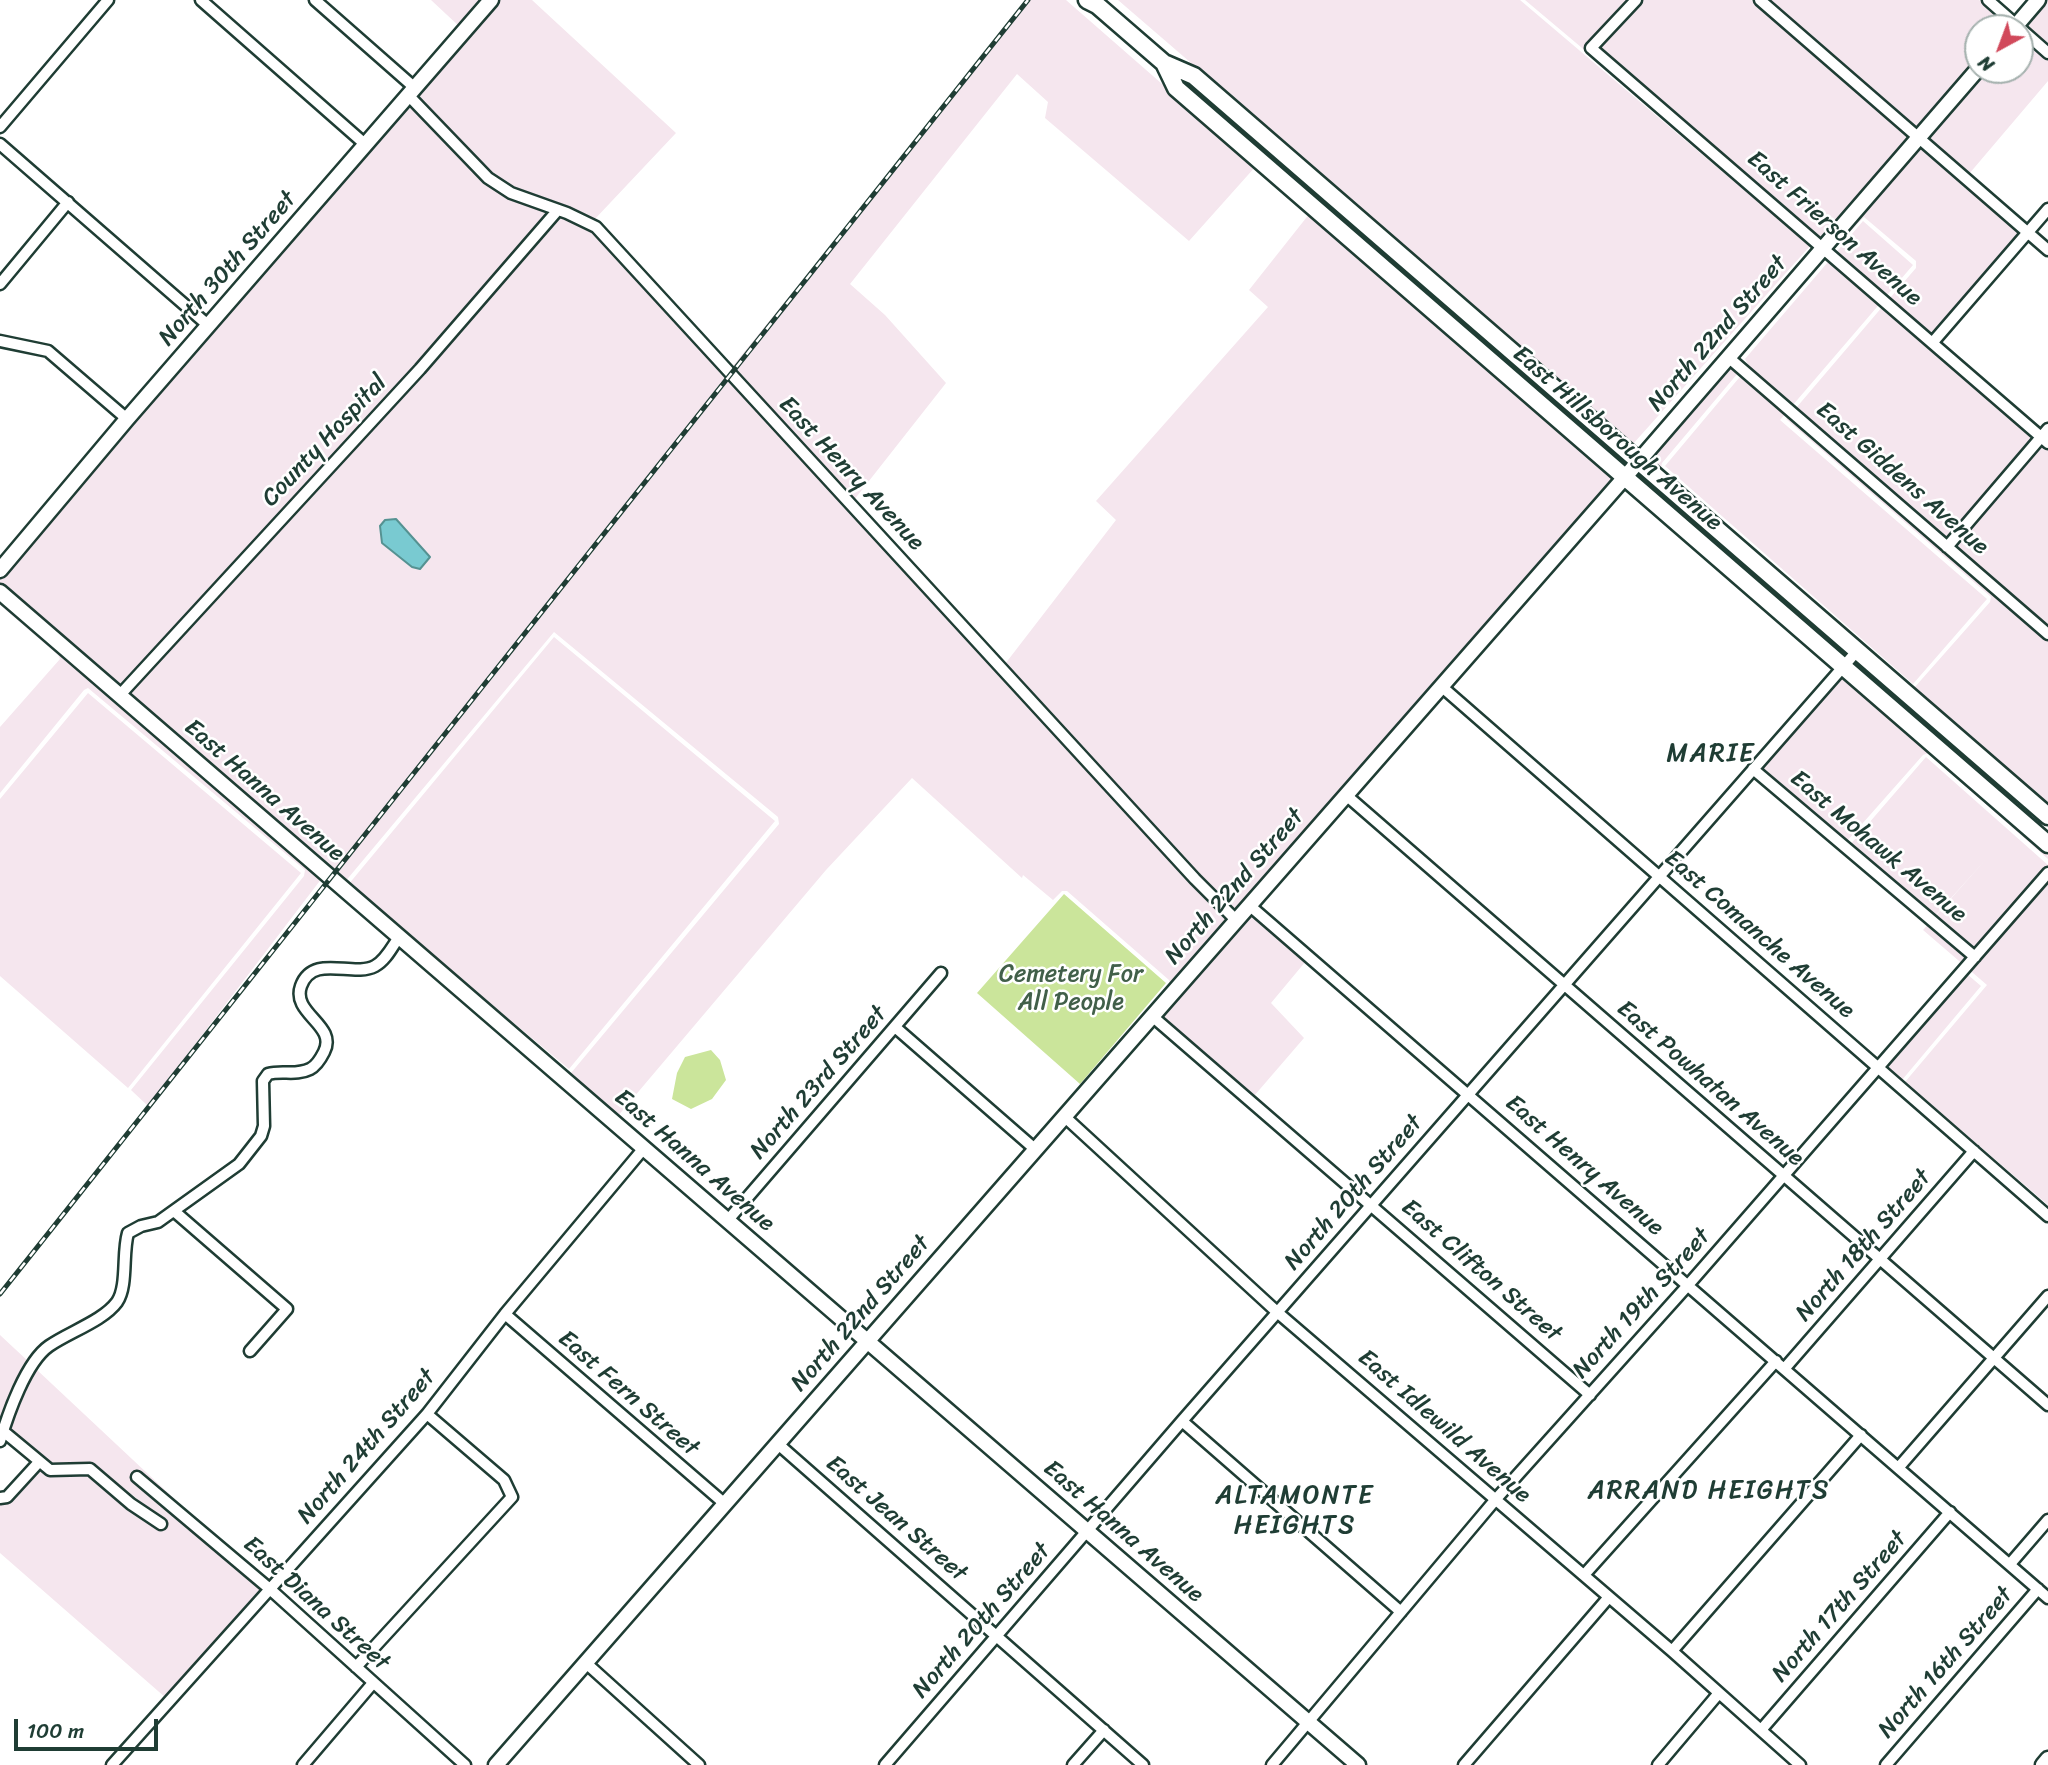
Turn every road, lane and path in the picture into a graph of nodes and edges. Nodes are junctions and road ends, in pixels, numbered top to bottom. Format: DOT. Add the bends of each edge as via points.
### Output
graph roads {
  1 [pos="108,0"];
  2 [pos="201,0"];
  3 [pos="315,0"];
  4 [pos="491,0"];
  5 [pos="1636,0"];
  6 [pos="1760,0"];
  7 [pos="1988,0"];
  8 [pos="2038,0"];
  9 [pos="1093,2"];
  10 [pos="2003,14"];
  11 [pos="2026,14"];
  12 [pos="2034,41"];
  13 [pos="2048,52"];
  14 [pos="1164,63"];
  15 [pos="1965,84"];
  16 [pos="412,92"];
  17 [pos="0,127"];
  18 [pos="1919,138"];
  19 [pos="0,144"];
  20 [pos="366,145"];
  21 [pos="68,202"];
  22 [pos="2048,209"];
  23 [pos="557,211"];
  24 [pos="2028,232"];
  25 [pos="1824,247"];
  26 [pos="2048,250"];
  27 [pos="2,282"];
  28 [pos="209,326"];
  29 [pos="0,341"];
  30 [pos="1933,342"];
  31 [pos="1728,357"];
  32 [pos="127,419"];
  33 [pos="2046,436"];
  34 [pos="1639,460"];
  35 [pos="1625,477"];
  36 [pos="1947,547"];
  37 [pos="0,570"];
  38 [pos="0,592"];
  39 [pos="2048,634"];
  40 [pos="1857,651"];
  41 [pos="1843,667"];
  42 [pos="1441,686"];
  43 [pos="119,696"];
  44 [pos="1754,769"];
  45 [pos="1346,794"];
  46 [pos="2048,816"];
  47 [pos="2048,844"];
  48 [pos="2048,873"];
  49 [pos="1659,877"];
  50 [pos="1249,905"];
  51 [pos="1236,920"];
  52 [pos="399,937"];
  53 [pos="1975,957"];
  54 [pos="942,974"];
  55 [pos="1564,986"];
  56 [pos="1152,1016"];
  57 [pos="895,1027"];
  58 [pos="1878,1066"];
  59 [pos="1469,1094"];
  60 [pos="1065,1117"];
  61 [pos="644,1148"];
  62 [pos="1036,1150"];
  63 [pos="1974,1151"];
  64 [pos="1784,1175"];
  65 [pos="1372,1204"];
  66 [pos="174,1211"];
  67 [pos="2048,1216"];
  68 [pos="728,1220"];
  69 [pos="1881,1259"];
  70 [pos="1689,1284"];
  71 [pos="2048,1296"];
  72 [pos="1277,1312"];
  73 [pos="505,1314"];
  74 [pos="868,1341"];
  75 [pos="250,1350"];
  76 [pos="1994,1358"];
  77 [pos="1776,1360"];
  78 [pos="1785,1368"];
  79 [pos="1590,1395"];
  80 [pos="2048,1405"];
  81 [pos="427,1414"];
  82 [pos="1182,1421"];
  83 [pos="1861,1435"];
  84 [pos="1,1436"];
  85 [pos="778,1444"];
  86 [pos="39,1462"];
  87 [pos="1899,1467"];
  88 [pos="137,1477"];
  89 [pos="0,1498"];
  90 [pos="1496,1499"];
  91 [pos="724,1504"];
  92 [pos="1950,1512"];
  93 [pos="2048,1520"];
  94 [pos="161,1524"];
  95 [pos="1087,1531"];
  96 [pos="2010,1564"];
  97 [pos="1584,1575"];
  98 [pos="2038,1588"];
  99 [pos="271,1590"];
  100 [pos="1609,1597"];
  101 [pos="2048,1598"];
  102 [pos="1401,1612"];
  103 [pos="998,1636"];
  104 [pos="1672,1651"];
  105 [pos="586,1663"];
  106 [pos="356,1667"];
  107 [pos="373,1683"];
  108 [pos="1719,1693"];
  109 [pos="1309,1722"];
  110 [pos="1104,1730"];
  111 [pos="1761,1730"];
  112 [pos="2048,1759"];
  113 [pos="112,1765"];
  114 [pos="303,1765"];
  115 [pos="465,1765"];
  116 [pos="496,1765"];
  117 [pos="699,1765"];
  118 [pos="885,1765"];
  119 [pos="1073,1765"];
  120 [pos="1143,1765"];
  121 [pos="1272,1765"];
  122 [pos="1358,1765"];
  123 [pos="1464,1765"];
  124 [pos="1658,1765"];
  125 [pos="1800,1765"];
  126 [pos="1886,1765"];
  127 [pos="2043,1765"];
  1 -- 17 [label="street"];
  2 -- 20 [label="street"];
  3 -- 16 [label="street"];
  4 -- 16 [label="street, North 30th Street"];
  5 -- 25 [label="street, East Frierson Avenue" via="1591,48"];
  6 -- 18 [label="street"];
  7 -- 10 [label="street"];
  8 -- 11 [label="street"];
  9 -- 14 [label="main road, East Hillsborough Avenue"];
  12 -- 13 [label="street"];
  14 -- 34 [label="main road, East Hillsborough Avenue" via="1194,75"];
  14 -- 35 [label="main road, East Hillsborough Avenue" via="1176,88"];
  15 -- 18 [label="street, North 22nd Street"];
  16 -- 20 [label="street, North 30th Street"];
  16 -- 23 [label="street, East Henry Avenue" via="488,178 511,194"];
  18 -- 24 [label="street"];
  18 -- 25 [label="street, North 22nd Street"];
  19 -- 21 [label="street"];
  20 -- 28 [label="street, North 30th Street"];
  21 -- 27 [label="street"];
  21 -- 28 [label="street"];
  22 -- 24 [label="street"];
  23 -- 43 [label="street, County Hospital" via="420,369"];
  23 -- 51 [label="street, East Henry Avenue" via="596,227"];
  24 -- 26 [label="street"];
  24 -- 30 [label="street"];
  25 -- 30 [label="street, East Frierson Avenue"];
  25 -- 31 [label="street, North 22nd Street"];
  28 -- 32 [label="street, North 30th Street"];
  29 -- 32 [label="street" via="48,351"];
  30 -- 33 [label="street, East Frierson Avenue"];
  31 -- 34 [label="street, North 22nd Street"];
  31 -- 36 [label="street, East Giddens Avenue"];
  32 -- 37 [label="street, North 30th Street"];
  33 -- 36 [label="street"];
  34 -- 35 [label="street, North 22nd Street"];
  34 -- 40 [label="main road, East Hillsborough Avenue"];
  35 -- 41 [label="main road, East Hillsborough Avenue"];
  35 -- 42 [label="street, North 22nd Street"];
  36 -- 39 [label="street, East Giddens Avenue"];
  38 -- 43 [label="street, East Hanna Avenue"];
  40 -- 41 [label="street, North 20th Street"];
  40 -- 46 [label="main road, East Hillsborough Avenue"];
  41 -- 44 [label="street, North 20th Street"];
  41 -- 47 [label="main road, East Hillsborough Avenue"];
  42 -- 45 [label="street, North 22nd Street"];
  42 -- 49 [label="street, East Comanche Avenue"];
  43 -- 52 [label="street, East Hanna Avenue"];
  44 -- 49 [label="street, North 20th Street"];
  44 -- 53 [label="street, East Mohawk Avenue"];
  45 -- 50 [label="street, North 22nd Street"];
  45 -- 55 [label="street, East Powhatan Avenue"];
  48 -- 53 [label="street, North 19th Street"];
  49 -- 55 [label="street, North 20th Street"];
  49 -- 58 [label="street, East Comanche Avenue"];
  50 -- 51 [label="street, North 22nd Street"];
  50 -- 59 [label="street, East Henry Avenue"];
  51 -- 56 [label="street, North 22nd Street"];
  52 -- 61 [label="street, East Hanna Avenue"];
  52 -- 66 [label="street" via="372,968 327,967 307,977 301,985 300,1001 326,1038 321,1058 312,1069 268,1074 263,1081 261,1136 239,1164"];
  53 -- 58 [label="street, North 19th Street"];
  54 -- 57 [label="street, North 23rd Street"];
  55 -- 59 [label="street, North 20th Street"];
  55 -- 64 [label="street, East Powhatan Avenue"];
  56 -- 60 [label="street, North 22nd Street"];
  56 -- 65 [label="street, East Clifton Street"];
  57 -- 62 [label="street"];
  57 -- 68 [label="street, North 23rd Street"];
  58 -- 63 [label="street, East Comanche Avenue"];
  58 -- 64 [label="street, North 19th Street"];
  59 -- 65 [label="street, North 20th Street"];
  59 -- 70 [label="street, East Henry Avenue"];
  60 -- 62 [label="street, North 22nd Street"];
  60 -- 72 [label="street, East Idlewild Avenue"];
  61 -- 68 [label="street, East Hanna Avenue"];
  61 -- 73 [label="street, North 24th Street"];
  62 -- 74 [label="street, North 22nd Street"];
  63 -- 67 [label="street, East Comanche Avenue"];
  63 -- 69 [label="street, North 18th Street"];
  64 -- 69 [label="street, East Powhatan Avenue"];
  64 -- 70 [label="street, North 19th Street"];
  65 -- 72 [label="street, North 20th Street"];
  65 -- 79 [label="street, East Clifton Street"];
  66 -- 75 [label="street" via="287,1309"];
  66 -- 84 [label="street" via="128,1233 123,1288 117,1301 38,1356"];
  68 -- 74 [label="street, East Hanna Avenue"];
  69 -- 76 [label="street, East Powhatan Avenue"];
  69 -- 78 [label="street, North 18th Street"];
  70 -- 77 [label="street, East Henry Avenue"];
  70 -- 79 [label="street, North 19th Street"];
  71 -- 76 [label="street"];
  72 -- 82 [label="street, North 20th Street"];
  72 -- 90 [label="street, East Idlewild Avenue"];
  73 -- 81 [label="street, North 24th Street"];
  73 -- 91 [label="street, East Fern Street"];
  74 -- 85 [label="street, North 22nd Street"];
  74 -- 95 [label="street, East Hanna Avenue"];
  76 -- 80 [label="street, East Powhatan Avenue"];
  76 -- 87 [label="street"];
  77 -- 78 [label="street, East Henry Avenue"];
  77 -- 97 [label="street"];
  78 -- 83 [label="street, East Henry Avenue"];
  79 -- 90 [label="street, North 19th Street"];
  81 -- 99 [label="street, North 24th Street"];
  81 -- 106 [label="street" via="504,1480 512,1497"];
  82 -- 95 [label="street, North 20th Street"];
  82 -- 102 [label="street"];
  83 -- 87 [label="street, East Henry Avenue"];
  83 -- 104 [label="street"];
  84 -- 86 [label="street"];
  85 -- 91 [label="street, North 22nd Street"];
  85 -- 103 [label="street, East Jean Street"];
  86 -- 89 [label="street" via="7,1497"];
  86 -- 94 [label="street" via="50,1470 90,1469"];
  87 -- 92 [label="street, East Henry Avenue"];
  88 -- 99 [label="street, East Diana Street"];
  90 -- 97 [label="street, East Idlewild Avenue"];
  90 -- 102 [label="street, North 19th Street"];
  91 -- 105 [label="street, North 22nd Street"];
  92 -- 96 [label="street, East Henry Avenue"];
  92 -- 111 [label="street, North 17th Street"];
  93 -- 96 [label="street, North 16th Street"];
  95 -- 103 [label="street, North 20th Street"];
  95 -- 109 [label="street, East Hanna Avenue"];
  96 -- 98 [label="street, East Henry Avenue"];
  97 -- 100 [label="street, East Idlewild Avenue"];
  98 -- 101 [label="street, East Henry Avenue"];
  98 -- 126 [label="street, North 16th Street"];
  99 -- 106 [label="street, East Diana Street"];
  99 -- 113 [label="street, North 24th Street"];
  100 -- 104 [label="street, East Idlewild Avenue"];
  100 -- 123 [label="street"];
  102 -- 109 [label="street, North 19th Street"];
  103 -- 110 [label="street, East Jean Street"];
  103 -- 118 [label="street, North 20th Street"];
  104 -- 108 [label="street, East Idlewild Avenue"];
  105 -- 116 [label="street, North 22nd Street"];
  105 -- 117 [label="street"];
  106 -- 107 [label="street, East Diana Street"];
  107 -- 114 [label="street"];
  107 -- 115 [label="street, East Diana Street"];
  108 -- 111 [label="street, East Idlewild Avenue"];
  108 -- 124 [label="street"];
  109 -- 121 [label="street, North 19th Street"];
  109 -- 122 [label="street, East Hanna Avenue"];
  110 -- 119 [label="street"];
  110 -- 120 [label="street, East Jean Street"];
  111 -- 125 [label="street, East Idlewild Avenue"];
  112 -- 127 [label="street"];
}
